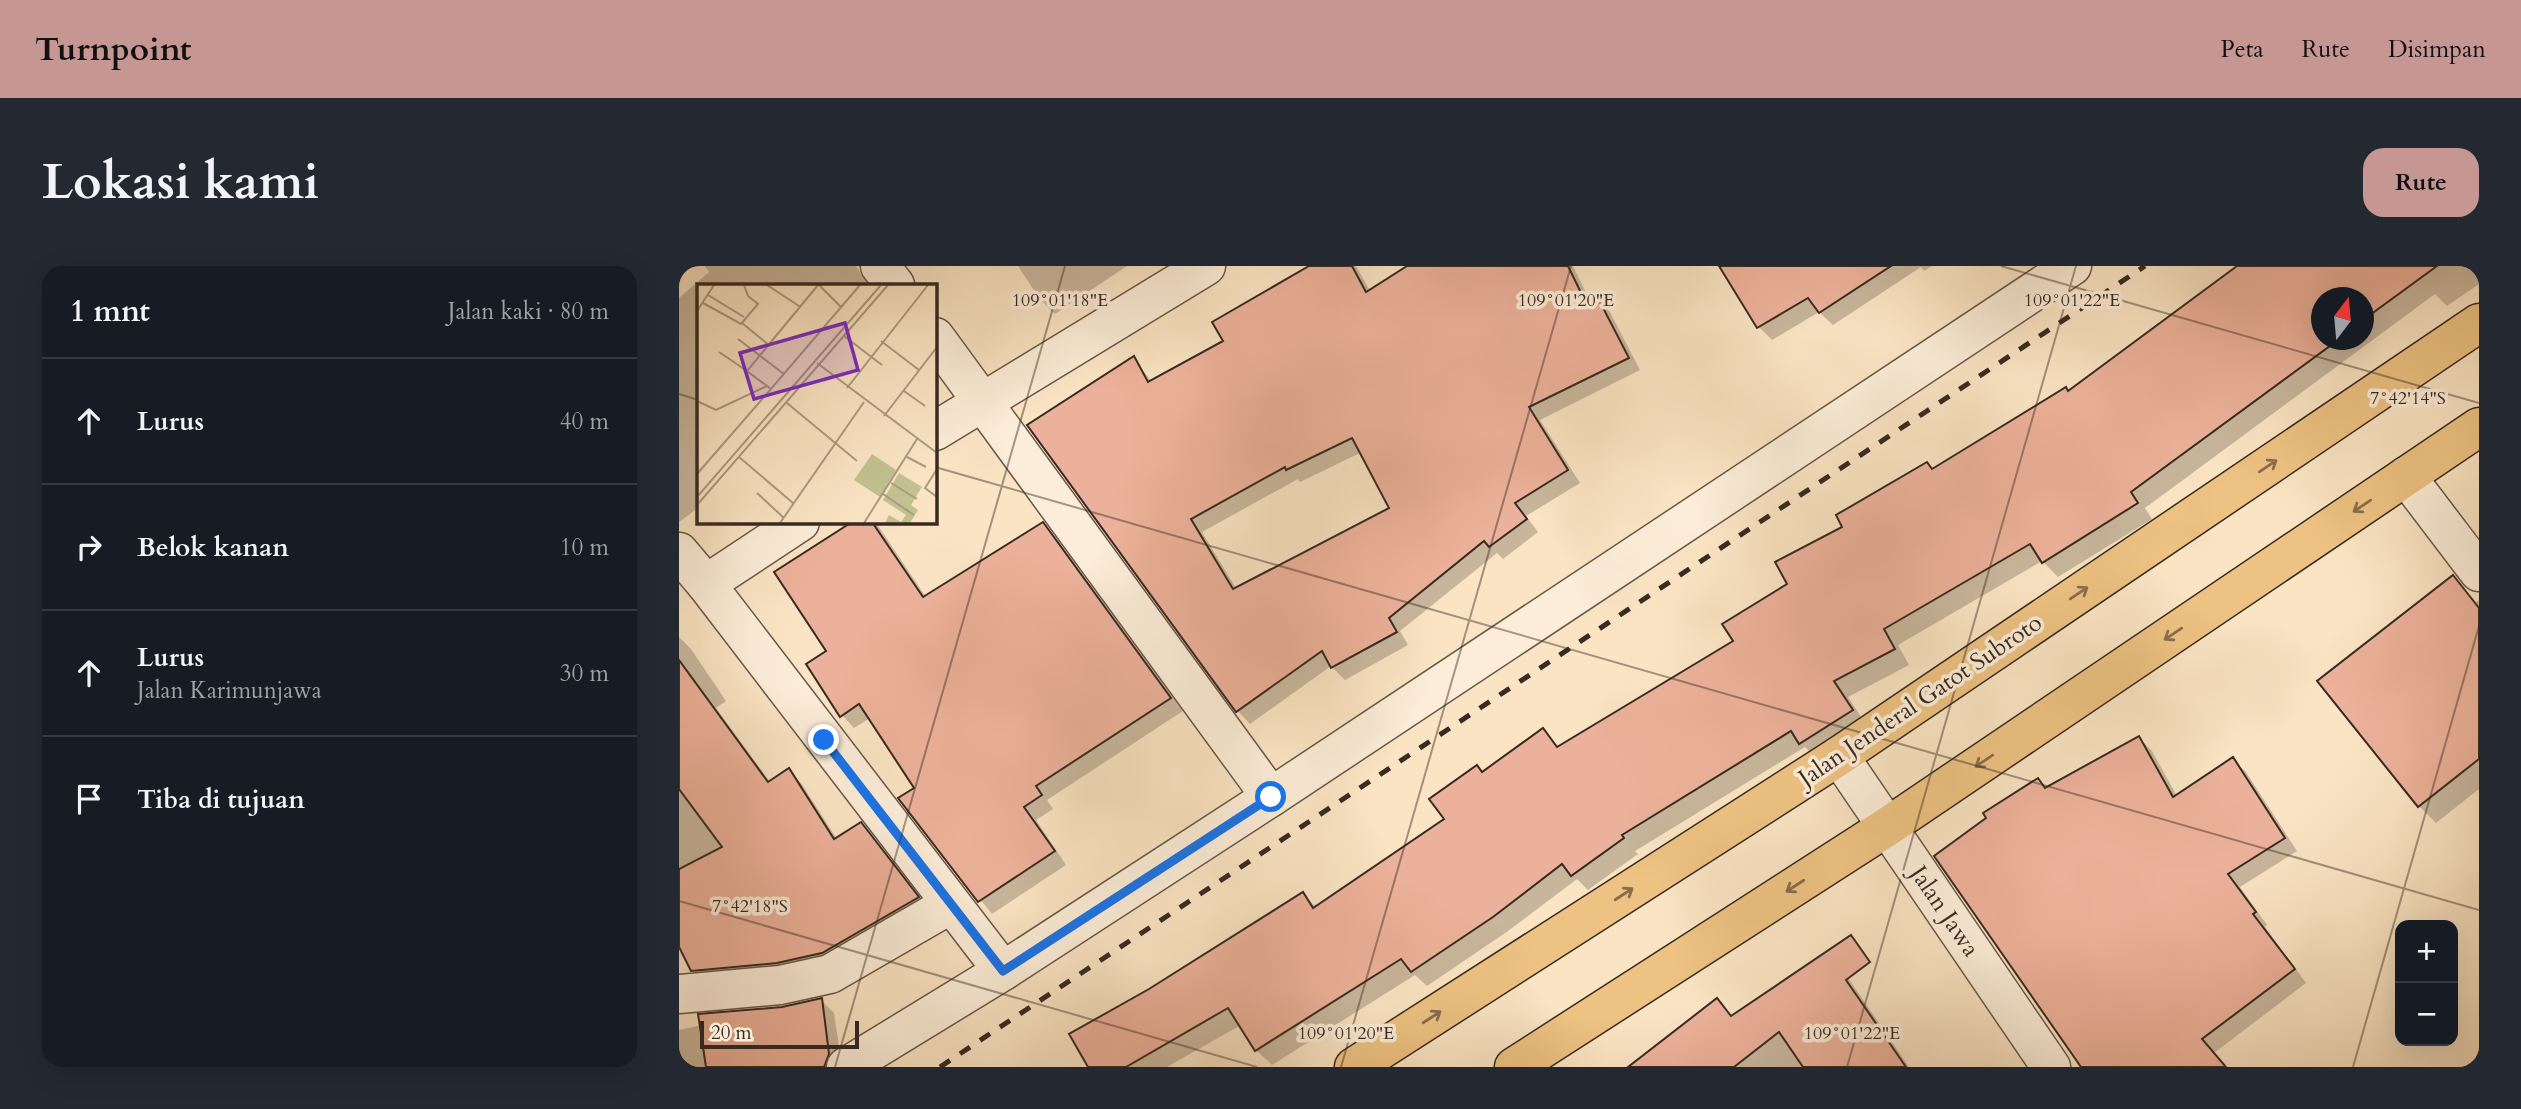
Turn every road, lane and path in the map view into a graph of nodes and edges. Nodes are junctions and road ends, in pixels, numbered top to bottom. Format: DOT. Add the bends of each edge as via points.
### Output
graph roads {
  1 [pos="880,266"];
  2 [pos="2072,266"];
  3 [pos="1181,272"];
  4 [pos="894,284"];
  5 [pos="2479,323"];
  6 [pos="936,338"];
  7 [pos="982,399"];
  8 [pos="2479,427"];
  9 [pos="936,430"];
  10 [pos="2406,476"];
  11 [pos="798,523"];
  12 [pos="679,552"];
  13 [pos="2479,572"];
  14 [pos="706,584"];
  15 [pos="1839,755"];
  16 [pos="1271,797"];
  17 [pos="1887,827"];
  18 [pos="951,904"];
  19 [pos="1003,971"];
  20 [pos="679,994"];
  21 [pos="846,1067"];
  22 [pos="1354,1067"];
  23 [pos="1514,1067"];
  24 [pos="2051,1067"];
  1 -- 4 [label="street"];
  2 -- 16 [label="street"];
  3 -- 7 [label="street"];
  15 -- 5 [label="main road, Jalan Jenderal Gatot Subroto, one-way"];
  6 -- 7 [label="street"];
  7 -- 9 [label="street"];
  7 -- 16 [label="street"];
  8 -- 10 [label="main road"];
  10 -- 13 [label="street"];
  10 -- 17 [label="main road, one-way"];
  11 -- 14 [label="street"];
  12 -- 14 [label="street"];
  14 -- 18 [label="street"];
  15 -- 17 [label="street, Jalan Jawa"];
  22 -- 15 [label="main road, Jalan Jenderal Gatot Subroto, one-way"];
  16 -- 19 [label="street"];
  17 -- 23 [label="main road, one-way"];
  17 -- 24 [label="street, Jalan Jawa"];
  18 -- 19 [label="street"];
  18 -- 20 [label="street" via="830,974 781,985"];
  19 -- 21 [label="street"];
}
